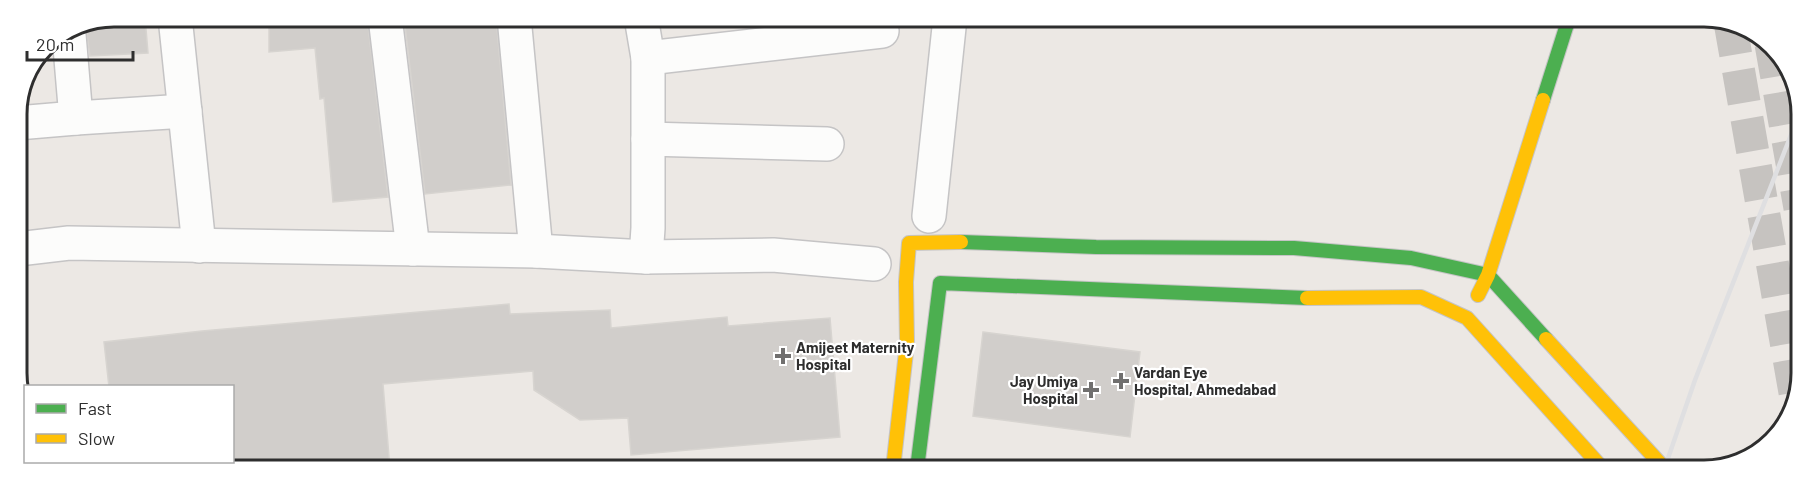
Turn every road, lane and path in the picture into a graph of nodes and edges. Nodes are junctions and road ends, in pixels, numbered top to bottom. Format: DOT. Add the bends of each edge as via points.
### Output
graph roads {
  1 [pos="176,27"];
  2 [pos="386,27"];
  3 [pos="515,27"];
  4 [pos="643,27"];
  5 [pos="950,27"];
  6 [pos="1566,27"];
  7 [pos="882,31"];
  8 [pos="69,39"];
  9 [pos="648,58"];
  10 [pos="185,111"];
  11 [pos="76,118"];
  12 [pos="27,122"];
  13 [pos="648,139"];
  14 [pos="827,144"];
  15 [pos="940,236"];
  16 [pos="909,243"];
  17 [pos="200,246"];
  18 [pos="27,248"];
  19 [pos="413,249"];
  20 [pos="536,251"];
  21 [pos="646,257"];
  22 [pos="874,264"];
  23 [pos="1488,275"];
  24 [pos="927,281"];
  25 [pos="1467,318"];
  26 [pos="894,460"];
  27 [pos="918,460"];
  28 [pos="1595,460"];
  29 [pos="1657,460"];
  1 -- 10 [label="street"];
  2 -- 19 [label="street"];
  3 -- 20 [label="street"];
  4 -- 9 [label="street"];
  5 -- 15 [label="street"];
  6 -- 23 [label="street"];
  7 -- 9 [label="street"];
  8 -- 11 [label="street"];
  9 -- 13 [label="street"];
  10 -- 11 [label="street"];
  10 -- 17 [label="street"];
  11 -- 12 [label="street"];
  13 -- 14 [label="street"];
  13 -- 21 [label="street"];
  15 -- 16 [label="street"];
  15 -- 23 [label="street" via="1096,248 1294,248 1411,258"];
  16 -- 22 [label="street"];
  16 -- 24 [label="street"];
  17 -- 18 [label="street" via="69,243"];
  17 -- 19 [label="street"];
  19 -- 20 [label="street"];
  20 -- 21 [label="street"];
  21 -- 22 [label="street" via="773,255"];
  22 -- 24 [label="street"];
  23 -- 25 [label="street"];
  23 -- 29 [label="street"];
  24 -- 25 [label="street" via="1293,298 1421,297"];
  24 -- 26 [label="street" via="907,343"];
  24 -- 27 [label="street"];
  25 -- 28 [label="street"];
}
